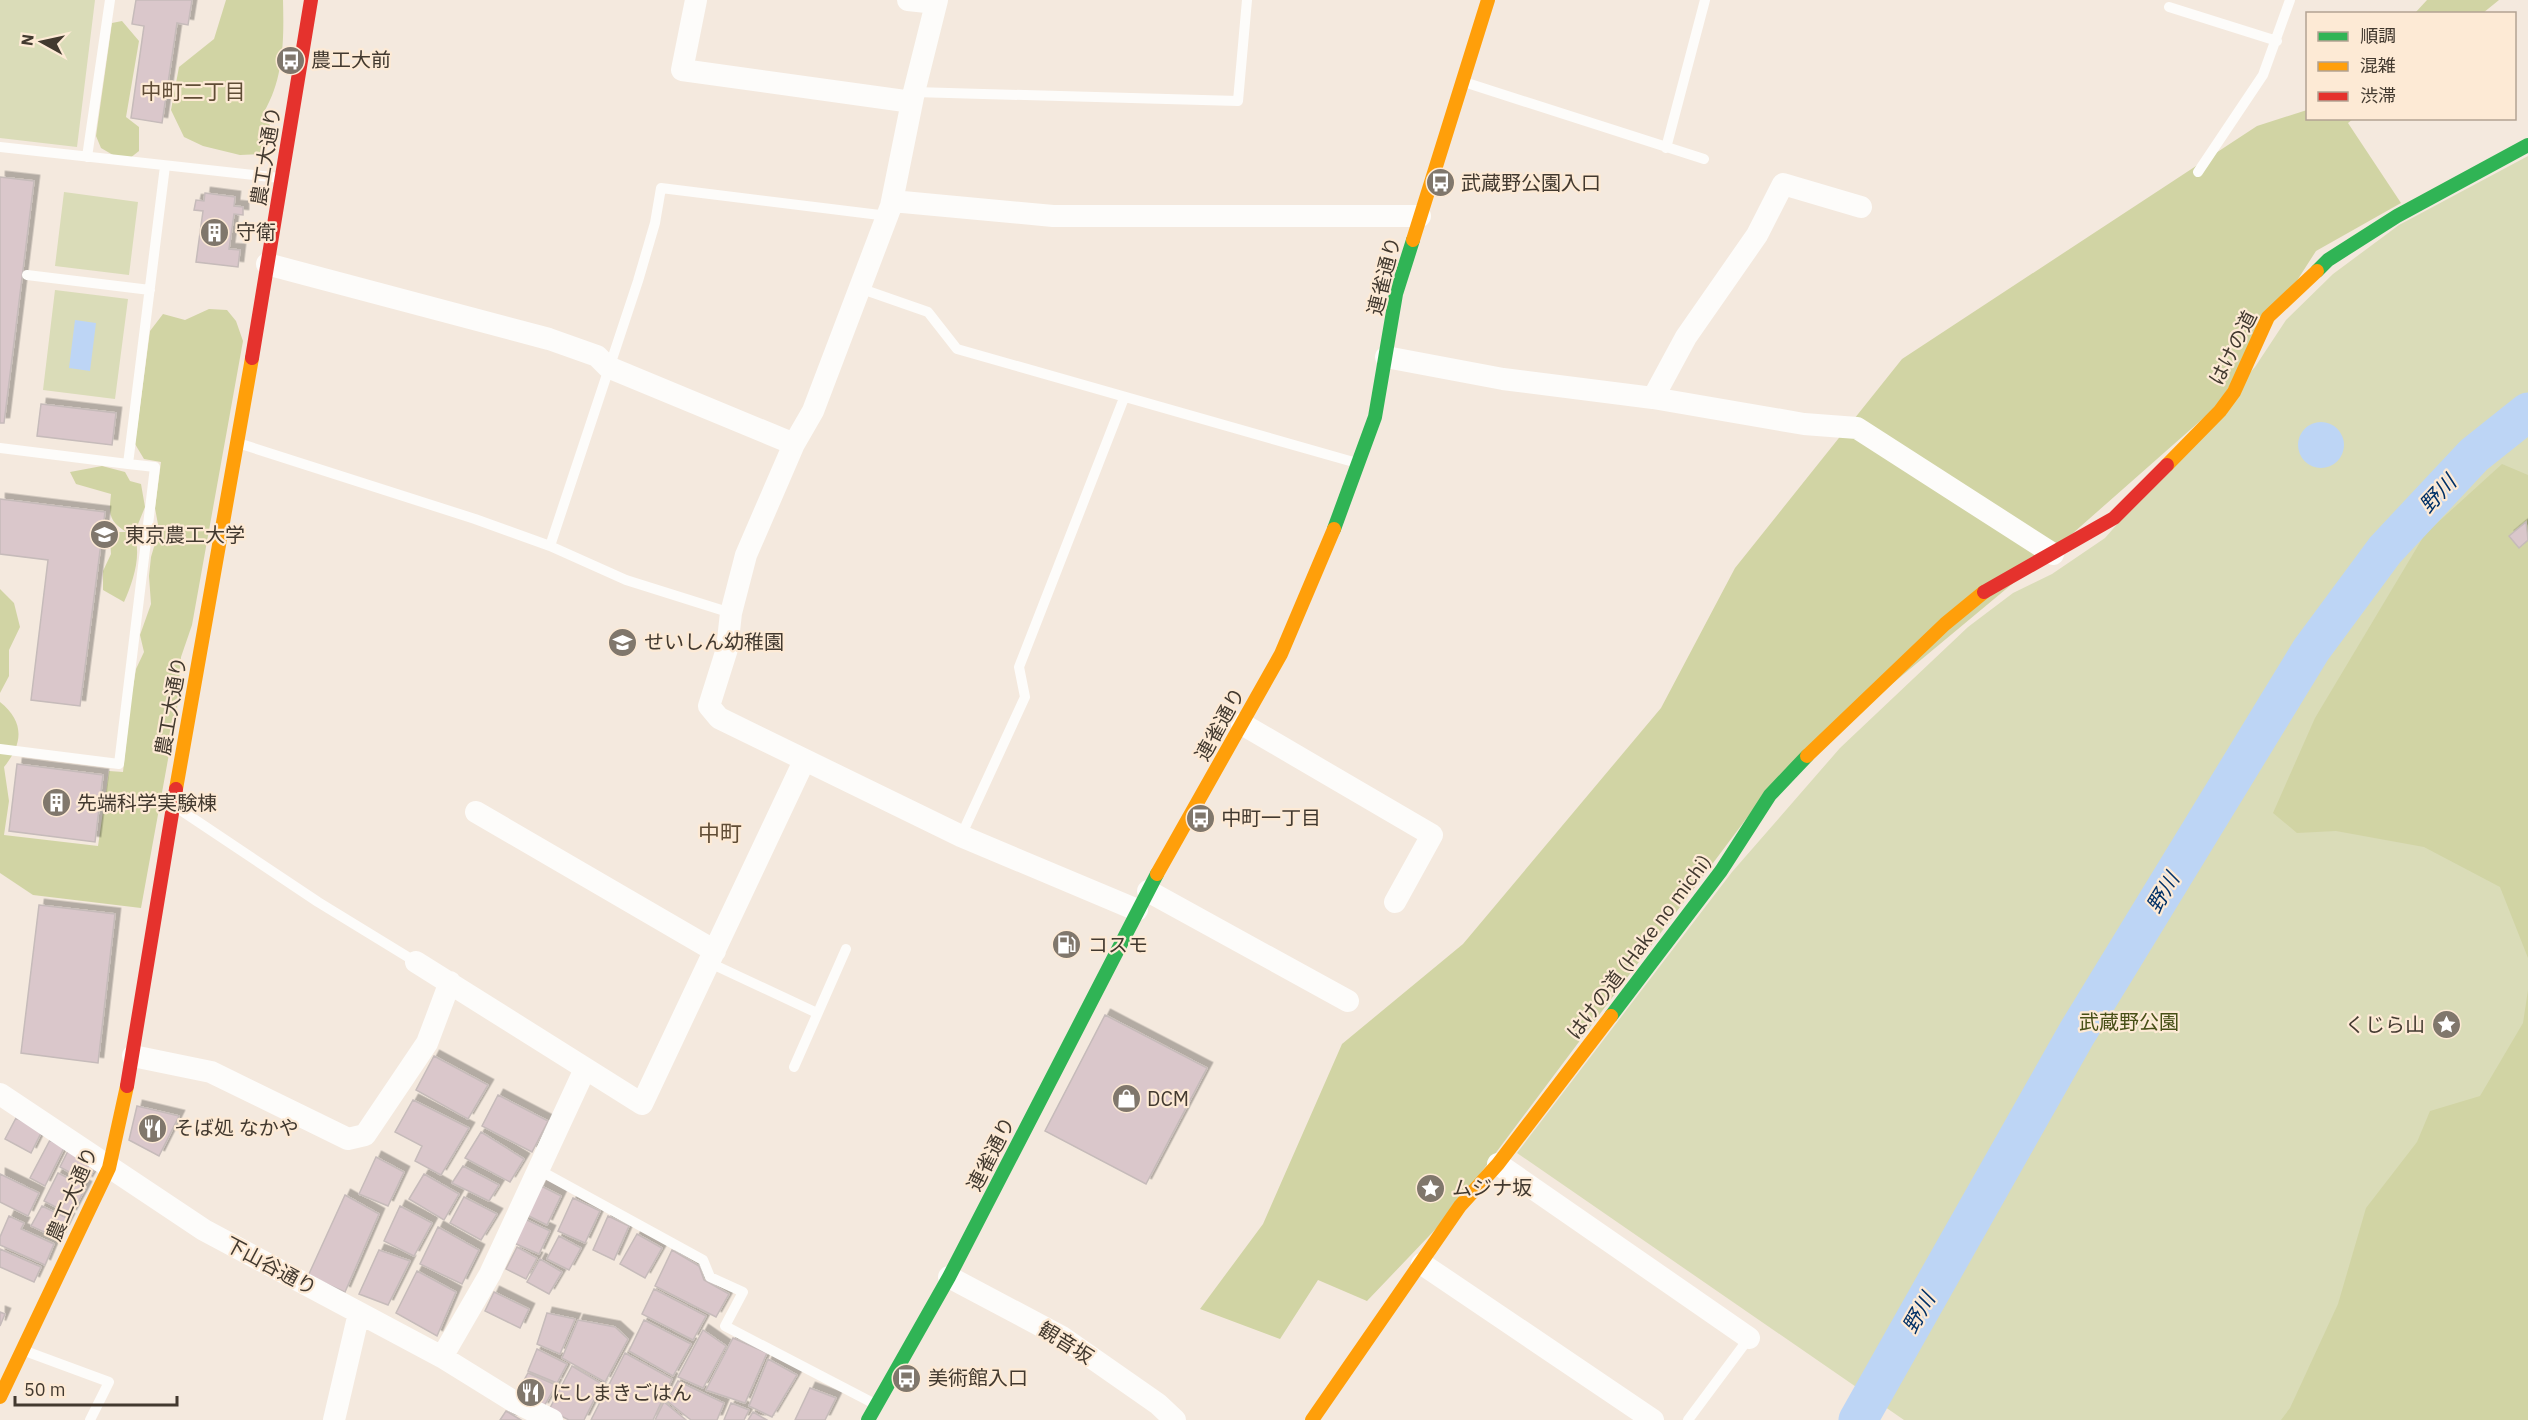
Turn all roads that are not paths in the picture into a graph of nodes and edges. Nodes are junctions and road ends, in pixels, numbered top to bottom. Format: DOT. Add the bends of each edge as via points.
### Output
graph roads {
  1 [pos="110,0"];
  2 [pos="311,0"];
  3 [pos="696,0"];
  4 [pos="908,0"];
  5 [pos="1247,0"];
  6 [pos="1488,0"];
  7 [pos="1705,0"];
  8 [pos="2290,0"];
  9 [pos="937,2"];
  10 [pos="2169,7"];
  11 [pos="2277,41"];
  12 [pos="1464,82"];
  13 [pos="913,97"];
  14 [pos="2528,145"];
  15 [pos="0,147"];
  16 [pos="1666,148"];
  17 [pos="87,157"];
  18 [pos="1704,159"];
  19 [pos="165,166"];
  20 [pos="2198,172"];
  21 [pos="283,179"];
  22 [pos="1861,207"];
  23 [pos="890,209"];
  24 [pos="1420,216"];
  25 [pos="267,264"];
  26 [pos="27,275"];
  27 [pos="862,289"];
  28 [pos="150,290"];
  29 [pos="1386,357"];
  30 [pos="608,367"];
  31 [pos="1653,398"];
  32 [pos="1124,399"];
  33 [pos="237,443"];
  34 [pos="794,444"];
  35 [pos="0,448"];
  36 [pos="128,464"];
  37 [pos="1360,464"];
  38 [pos="550,546"];
  39 [pos="2053,554"];
  40 [pos="731,613"];
  41 [pos="1242,724"];
  42 [pos="0,749"];
  43 [pos="804,761"];
  44 [pos="173,805"];
  45 [pos="476,812"];
  46 [pos="961,836"];
  47 [pos="1142,901"];
  48 [pos="1395,902"];
  49 [pos="846,950"];
  50 [pos="713,957"];
  51 [pos="416,962"];
  52 [pos="450,982"];
  53 [pos="1348,1001"];
  54 [pos="817,1013"];
  55 [pos="133,1056"];
  56 [pos="794,1067"];
  57 [pos="585,1070"];
  58 [pos="0,1094"];
  59 [pos="1498,1164"];
  60 [pos="109,1168"];
  61 [pos="537,1169"];
  62 [pos="1422,1264"];
  63 [pos="949,1277"];
  64 [pos="359,1312"];
  65 [pos="1749,1338"];
  66 [pos="22,1350"];
  67 [pos="442,1357"];
  68 [pos="0,1397"];
  69 [pos="876,1405"];
  70 [pos="90,1420"];
  71 [pos="334,1420"];
  72 [pos="552,1420"];
  73 [pos="868,1420"];
  74 [pos="1175,1420"];
  75 [pos="1312,1420"];
  76 [pos="1653,1420"];
  77 [pos="1688,1420"];
  1 -- 17 [label="lane"];
  2 -- 21 [label="street, 農工大通り"];
  3 -- 13 [label="street" via="682,70"];
  4 -- 9 [label="street"];
  5 -- 13 [label="lane" via="1238,101"];
  6 -- 12 [label="street, 連雀通り"];
  7 -- 16 [label="lane"];
  8 -- 11 [label="lane"];
  9 -- 13 [label="street"];
  10 -- 11 [label="lane"];
  11 -- 20 [label="lane" via="2263,75"];
  12 -- 16 [label="lane"];
  12 -- 24 [label="street, 連雀通り"];
  13 -- 23 [label="street"];
  14 -- 39 [label="street, はけの道" via="2397,216 2328,260 2268,317 2234,392 2220,411 2114,518"];
  15 -- 17 [label="lane"];
  16 -- 18 [label="lane"];
  17 -- 19 [label="lane"];
  19 -- 21 [label="lane"];
  19 -- 28 [label="lane"];
  21 -- 25 [label="street, 農工大通り"];
  22 -- 31 [label="street" via="1783,184 1757,236 1686,337"];
  23 -- 24 [label="street" via="1053,216"];
  23 -- 27 [label="street"];
  23 -- 30 [label="lane" via="661,188 638,281"];
  24 -- 29 [label="street, 連雀通り" via="1396,294"];
  25 -- 30 [label="street" via="549,339 597,356"];
  25 -- 33 [label="street, 農工大通り"];
  26 -- 28 [label="lane"];
  27 -- 32 [label="lane" via="928,312 957,349"];
  27 -- 34 [label="street" via="813,411"];
  28 -- 36 [label="lane"];
  29 -- 31 [label="street" via="1503,379"];
  29 -- 37 [label="street, 連雀通り" via="1375,417"];
  30 -- 34 [label="street"];
  30 -- 38 [label="lane"];
  31 -- 39 [label="street" via="1804,424 1857,428"];
  32 -- 37 [label="lane"];
  32 -- 46 [label="lane" via="1019,667 1025,697"];
  33 -- 38 [label="lane"];
  33 -- 44 [label="street, 農工大通り"];
  34 -- 40 [label="street" via="746,555"];
  35 -- 36 [label="lane"];
  36 -- 42 [label="lane" via="155,466 119,764"];
  37 -- 41 [label="street, 連雀通り" via="1281,654"];
  38 -- 40 [label="lane" via="626,580"];
  39 -- 59 [label="street, はけの道 (Hake no michi)" via="1989,588 1945,624 1792,770 1770,795 1721,871"];
  40 -- 43 [label="street" via="727,649 709,706 719,718"];
  41 -- 47 [label="street, 連雀通り"];
  41 -- 48 [label="street" via="1432,835"];
  43 -- 46 [label="street"];
  43 -- 50 [label="street"];
  44 -- 51 [label="lane"];
  44 -- 55 [label="street, 農工大通り"];
  45 -- 50 [label="street"];
  46 -- 47 [label="street"];
  47 -- 53 [label="street"];
  47 -- 63 [label="street, 連雀通り"];
  49 -- 54 [label="lane"];
  50 -- 54 [label="lane"];
  50 -- 57 [label="street" via="642,1104"];
  51 -- 52 [label="street"];
  52 -- 55 [label="street" via="427,1042 365,1135 348,1139 211,1072"];
  52 -- 57 [label="street"];
  54 -- 56 [label="lane"];
  55 -- 60 [label="street, 農工大通り"];
  57 -- 61 [label="street"];
  58 -- 60 [label="street, 下山谷通り"];
  59 -- 62 [label="street, はけの道 (Hake no michi)" via="1460,1206"];
  59 -- 65 [label="street"];
  60 -- 64 [label="street, 下山谷通り" via="204,1230"];
  60 -- 66 [label="street, 農工大通り"];
  61 -- 67 [label="street" via="490,1274"];
  61 -- 69 [label="lane" via="703,1260 710,1277 743,1292 725,1326"];
  62 -- 75 [label="street, はけの道 (Hake no michi)"];
  62 -- 76 [label="street"];
  63 -- 69 [label="street, 連雀通り"];
  63 -- 74 [label="street, 観音坂" via="1062,1337"];
  64 -- 67 [label="street, 下山谷通り"];
  64 -- 71 [label="street"];
  65 -- 77 [label="lane"];
  66 -- 68 [label="street, 農工大通り"];
  66 -- 70 [label="lane" via="109,1382"];
  67 -- 72 [label="street, 下山谷通り"];
  69 -- 73 [label="street, 連雀通り"];
}
